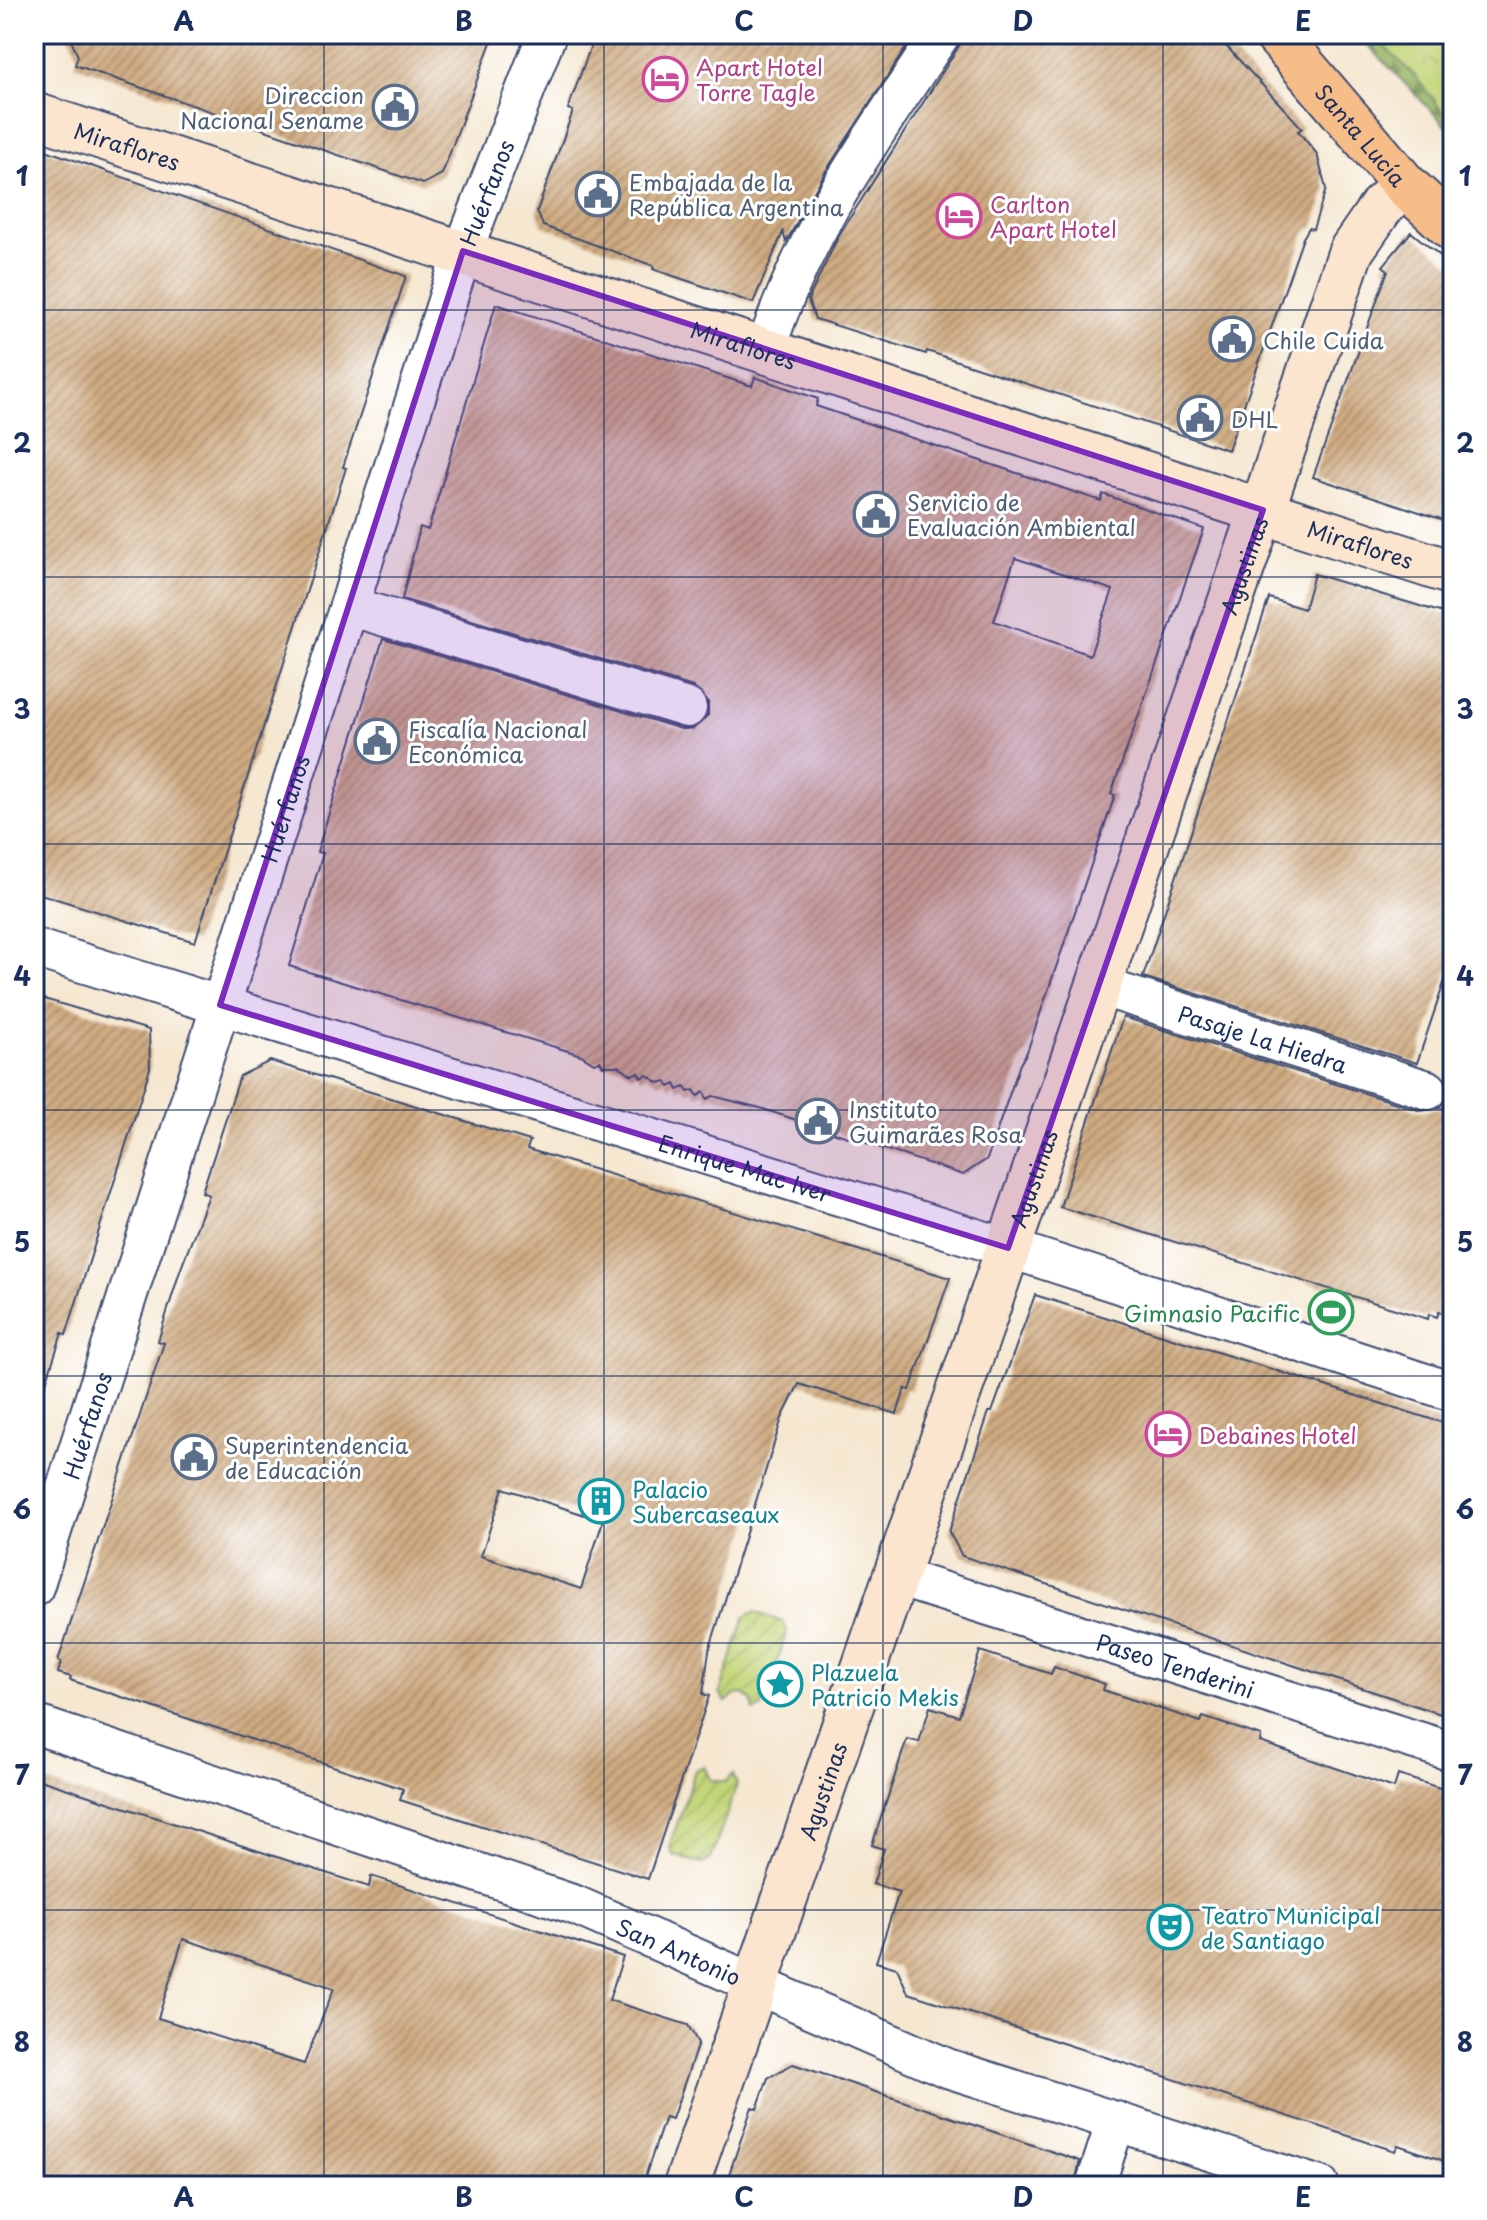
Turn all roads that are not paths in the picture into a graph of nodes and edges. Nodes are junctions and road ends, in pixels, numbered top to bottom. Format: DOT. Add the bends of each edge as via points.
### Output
graph roads {
  1 [pos="547,34"];
  2 [pos="941,34"];
  3 [pos="1276,34"];
  4 [pos="34,115"];
  5 [pos="1405,185"];
  6 [pos="1453,229"];
  7 [pos="463,251"];
  8 [pos="766,349"];
  9 [pos="1263,510"];
  10 [pos="1453,573"];
  11 [pos="349,606"];
  12 [pos="687,708"];
  13 [pos="34,948"];
  14 [pos="1099,986"];
  15 [pos="220,1005"];
  16 [pos="1428,1090"];
  17 [pos="1008,1248"];
  18 [pos="1453,1392"];
  19 [pos="897,1577"];
  20 [pos="34,1587"];
  21 [pos="34,1724"];
  22 [pos="1453,1752"];
  23 [pos="756,1987"];
  24 [pos="1116,2121"];
  25 [pos="686,2186"];
  26 [pos="1095,2186"];
  27 [pos="1320,2186"];
  1 -- 7 [label="street, Huérfanos"];
  2 -- 8 [label="street" via="815,230"];
  3 -- 5 [label="main road, Santa Lucía"];
  4 -- 7 [label="main road, Miraflores"];
  5 -- 6 [label="main road, Santa Lucía"];
  5 -- 9 [label="main road, Agustinas" via="1382,206 1351,251"];
  7 -- 8 [label="main road, Miraflores"];
  7 -- 11 [label="street, Huérfanos"];
  8 -- 9 [label="main road, Miraflores"];
  9 -- 10 [label="main road, Miraflores"];
  9 -- 14 [label="main road, Agustinas"];
  11 -- 12 [label="street"];
  11 -- 15 [label="street, Huérfanos"];
  13 -- 15 [label="street, Enrique Mac Iver"];
  14 -- 16 [label="street, Pasaje La Hiedra"];
  14 -- 17 [label="main road, Agustinas"];
  15 -- 17 [label="street, Enrique Mac Iver"];
  15 -- 20 [label="street, Huérfanos"];
  17 -- 18 [label="street, Enrique Mac Iver"];
  17 -- 19 [label="main road, Agustinas"];
  19 -- 22 [label="street, Paseo Tenderini"];
  19 -- 23 [label="main road, Agustinas"];
  21 -- 23 [label="street, San Antonio" via="575,1905"];
  23 -- 24 [label="street, San Antonio" via="947,2068"];
  23 -- 25 [label="main road, Agustinas"];
  24 -- 26 [label="street"];
  24 -- 27 [label="street, San Antonio"];
}
